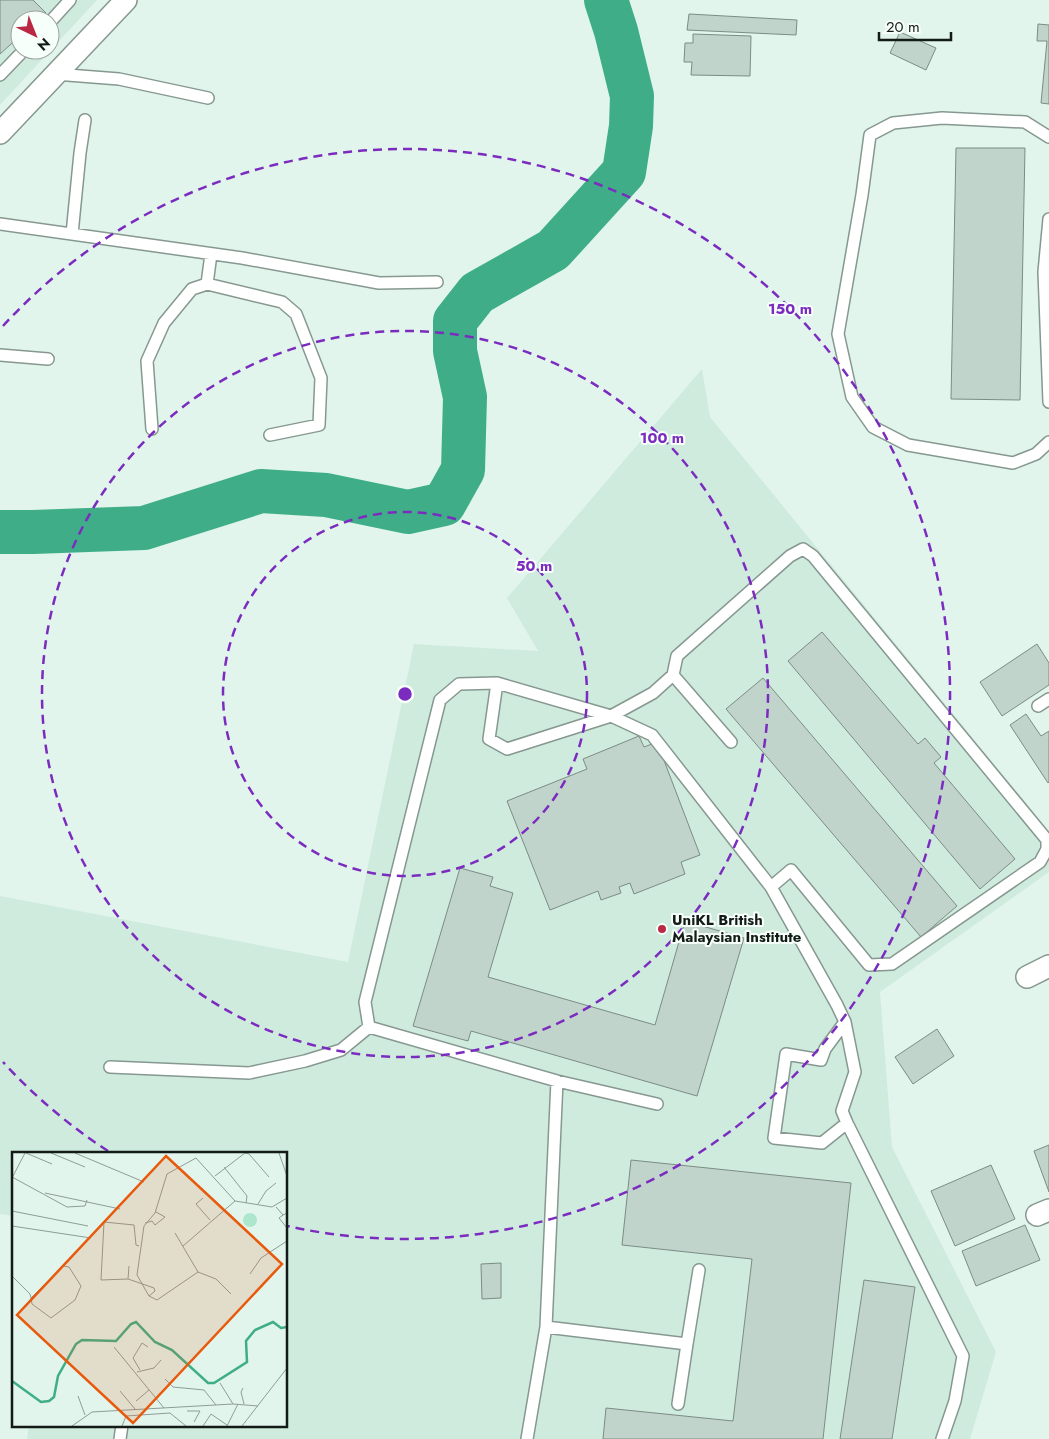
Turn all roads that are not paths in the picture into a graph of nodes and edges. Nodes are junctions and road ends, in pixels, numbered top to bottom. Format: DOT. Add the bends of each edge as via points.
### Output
graph roads {
  1 [pos="70,0"];
  2 [pos="126,0"];
  3 [pos="60,11"];
  4 [pos="14,60"];
  5 [pos="56,74"];
  6 [pos="0,75"];
  7 [pos="208,98"];
  8 [pos="84,120"];
  9 [pos="0,133"];
  10 [pos="1049,137"];
  11 [pos="1049,218"];
  12 [pos="0,224"];
  13 [pos="72,234"];
  14 [pos="211,254"];
  15 [pos="437,282"];
  16 [pos="207,284"];
  17 [pos="0,356"];
  18 [pos="48,359"];
  19 [pos="1049,402"];
  20 [pos="152,429"];
  21 [pos="270,435"];
  22 [pos="1049,442"];
  23 [pos="673,675"];
  24 [pos="497,683"];
  25 [pos="1049,699"];
  26 [pos="1038,706"];
  27 [pos="611,716"];
  28 [pos="731,742"];
  29 [pos="771,887"];
  30 [pos="1049,966"];
  31 [pos="1027,977"];
  32 [pos="845,1022"];
  33 [pos="369,1027"];
  34 [pos="110,1067"];
  35 [pos="557,1081"];
  36 [pos="657,1104"];
  37 [pos="847,1123"];
  38 [pos="699,1270"];
  39 [pos="546,1327"];
  40 [pos="687,1344"];
  41 [pos="678,1404"];
  42 [pos="122,1426"];
  43 [pos="120,1439"];
  44 [pos="527,1439"];
  45 [pos="942,1439"];
  1 -- 3 [label="lane"];
  2 -- 5 [label="street"];
  4 -- 6 [label="lane"];
  5 -- 7 [label="lane" via="119,79"];
  5 -- 9 [label="street"];
  8 -- 13 [label="lane"];
  10 -- 22 [label="lane" via="1025,122 942,118 893,122 870,136 838,334 852,397 873,427 908,444 1013,463 1036,454"];
  11 -- 19 [label="lane" via="1044,272"];
  12 -- 13 [label="lane"];
  13 -- 14 [label="lane"];
  14 -- 15 [label="lane" via="379,283"];
  14 -- 16 [label="lane"];
  16 -- 20 [label="lane" via="192,289 164,323 146,361"];
  16 -- 21 [label="lane" via="282,302 296,314 321,378 319,426"];
  17 -- 18 [label="lane"];
  23 -- 27 [label="lane" via="654,693"];
  23 -- 28 [label="lane"];
  23 -- 29 [label="lane" via="677,656 790,556 804,549 1047,840 1047,849 1040,862 892,964 869,965 791,870"];
  24 -- 27 [label="lane"];
  24 -- 27 [label="lane" via="489,739 507,749"];
  24 -- 33 [label="lane" via="458,684 440,700 365,1002"];
  25 -- 26 [label="lane"];
  27 -- 29 [label="lane" via="652,735"];
  29 -- 32 [label="lane"];
  30 -- 31 [label="street"];
  32 -- 37 [label="lane" via="855,1072 842,1111"];
  32 -- 37 [label="lane" via="821,1060 786,1054 774,1138 822,1143"];
  33 -- 34 [label="lane" via="341,1050 249,1073"];
  33 -- 35 [label="lane"];
  35 -- 36 [label="lane"];
  35 -- 39 [label="lane"];
  37 -- 45 [label="lane" via="963,1356 955,1402"];
  38 -- 40 [label="lane"];
  39 -- 40 [label="lane"];
  39 -- 44 [label="lane"];
  40 -- 41 [label="lane"];
  42 -- 43 [label="lane"];
}
